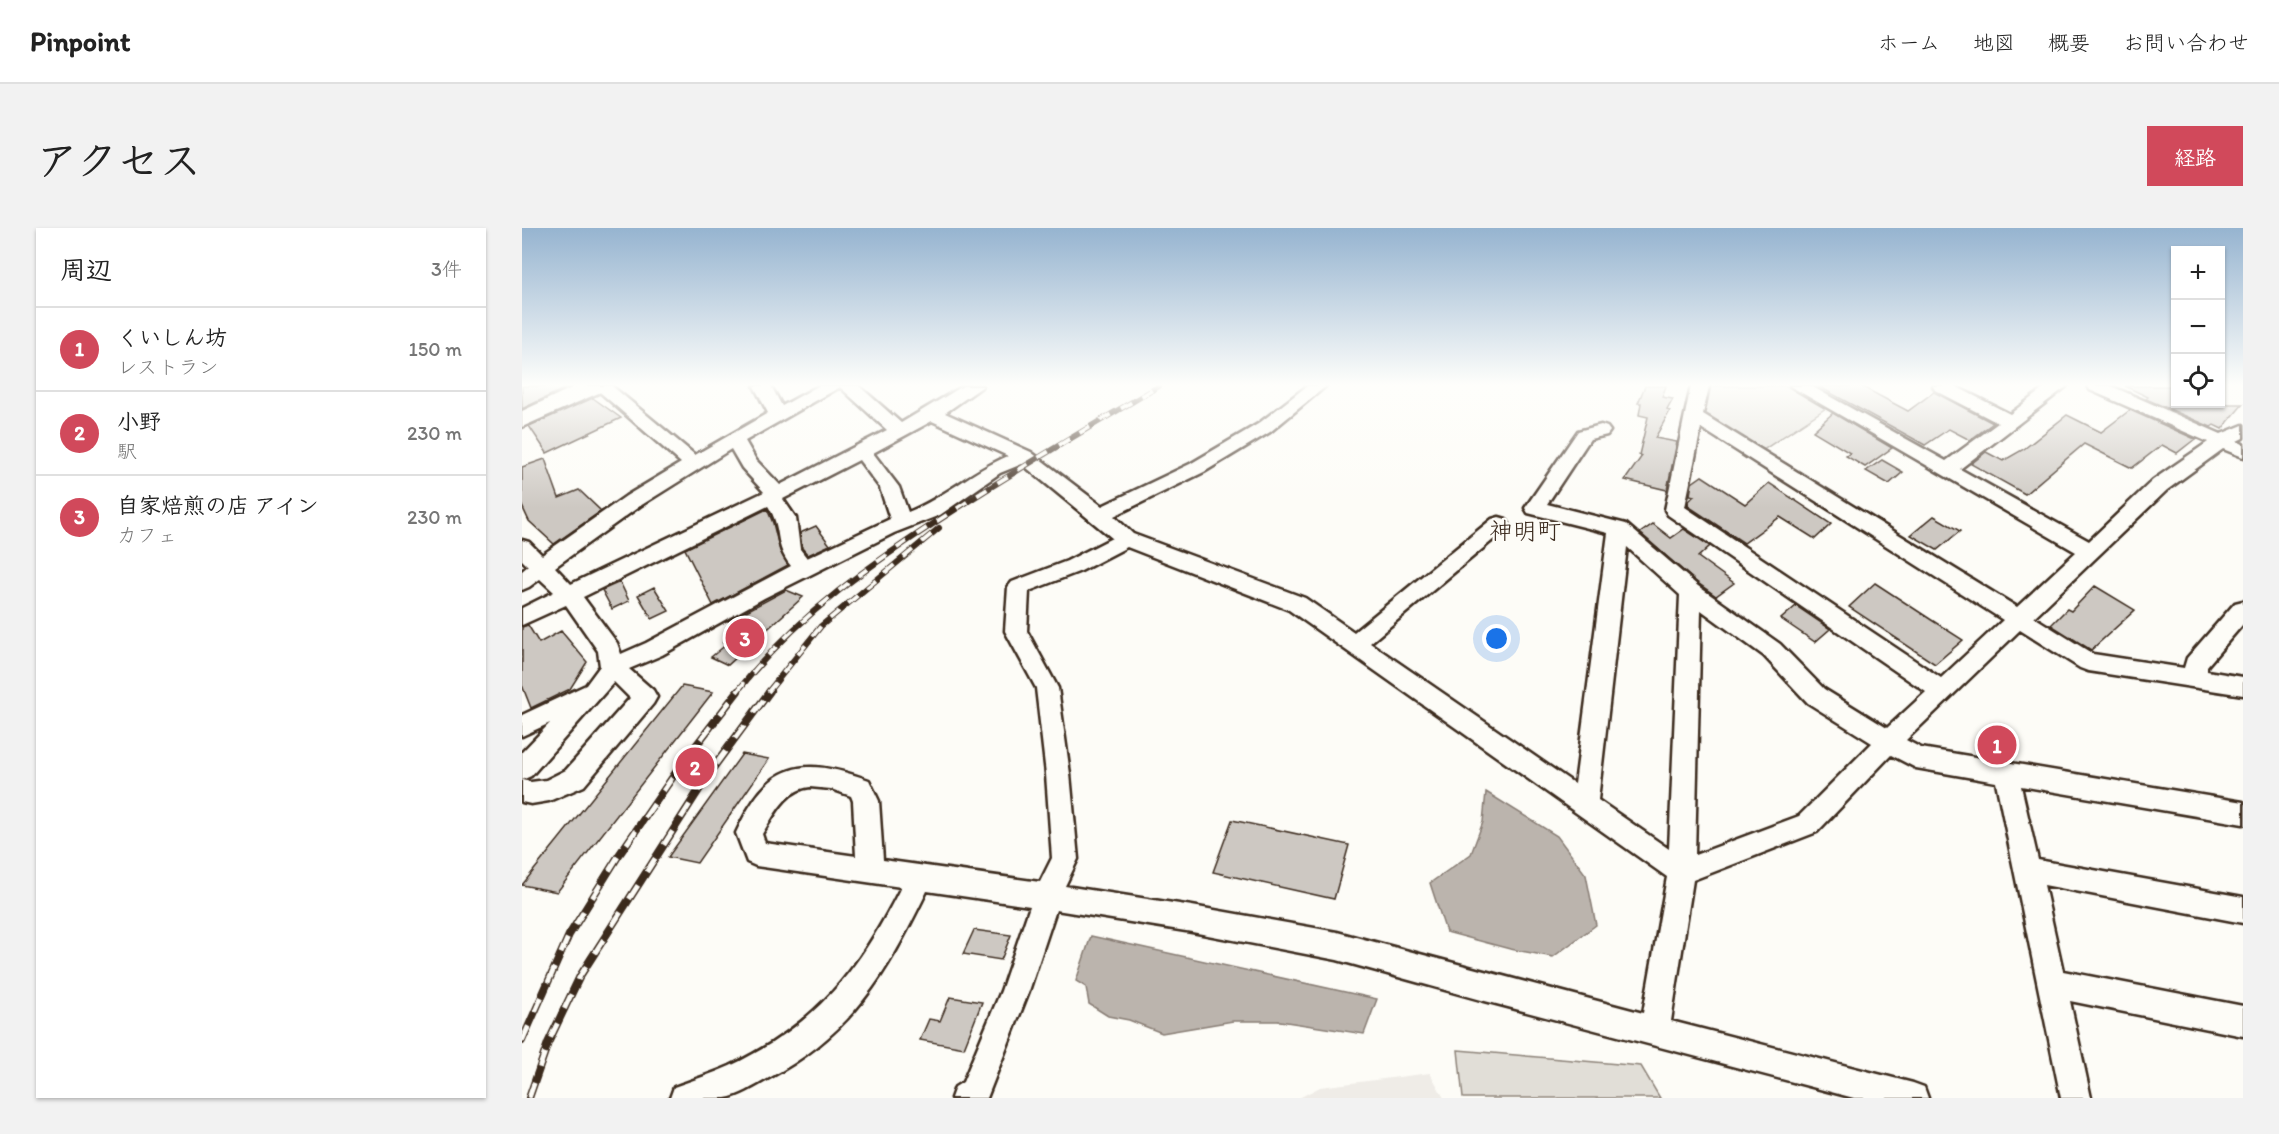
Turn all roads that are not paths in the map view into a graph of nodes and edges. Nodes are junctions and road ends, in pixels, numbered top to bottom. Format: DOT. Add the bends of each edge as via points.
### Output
graph roads {
  1 [pos="650,427"];
  2 [pos="758,427"];
  3 [pos="894,427"];
  4 [pos="908,427"];
  5 [pos="960,427"];
  6 [pos="1266,427"];
  7 [pos="1692,427"];
  8 [pos="1711,427"];
  9 [pos="1870,427"];
  10 [pos="2005,427"];
  11 [pos="2187,427"];
  12 [pos="899,431"];
  13 [pos="1601,431"];
  14 [pos="2243,431"];
  15 [pos="735,440"];
  16 [pos="2221,442"];
  17 [pos="861,450"];
  18 [pos="2243,451"];
  19 [pos="1024,456"];
  20 [pos="693,463"];
  21 [pos="1947,470"];
  22 [pos="775,495"];
  23 [pos="1100,515"];
  24 [pos="902,522"];
  25 [pos="1499,524"];
  26 [pos="1619,529"];
  27 [pos="1126,539"];
  28 [pos="522,547"];
  29 [pos="2091,551"];
  30 [pos="541,567"];
  31 [pos="804,569"];
  32 [pos="522,582"];
  33 [pos="1691,592"];
  34 [pos="568,593"];
  35 [pos="2243,609"];
  36 [pos="522,617"];
  37 [pos="2020,619"];
  38 [pos="1354,644"];
  39 [pos="612,667"];
  40 [pos="2197,679"];
  41 [pos="2243,686"];
  42 [pos="597,688"];
  43 [pos="1942,691"];
  44 [pos="522,726"];
  45 [pos="1888,742"];
  46 [pos="522,769"];
  47 [pos="2007,773"];
  48 [pos="522,791"];
  49 [pos="1585,805"];
  50 [pos="2243,813"];
  51 [pos="870,869"];
  52 [pos="2027,870"];
  53 [pos="1681,872"];
  54 [pos="919,879"];
  55 [pos="1047,896"];
  56 [pos="2243,910"];
  57 [pos="2050,983"];
  58 [pos="2243,1021"];
  59 [pos="1655,1030"];
  60 [pos="685,1098"];
  61 [pos="966,1098"];
  62 [pos="1913,1098"];
  63 [pos="2076,1098"];
  1 -- 20 [label="street"];
  2 -- 15 [label="street"];
  3 -- 12 [label="street"];
  4 -- 12 [label="street"];
  5 -- 19 [label="street"];
  6 -- 23 [label="street" via="1197,468"];
  7 -- 43 [label="street" via="1674,510"];
  8 -- 37 [label="street"];
  9 -- 21 [label="street"];
  10 -- 21 [label="street"];
  11 -- 16 [label="street"];
  12 -- 17 [label="street"];
  13 -- 26 [label="street" via="1584,435 1535,508"];
  14 -- 16 [label="street"];
  15 -- 20 [label="street"];
  15 -- 22 [label="street"];
  16 -- 18 [label="street"];
  16 -- 29 [label="street" via="2160,485"];
  17 -- 22 [label="street"];
  17 -- 24 [label="street" via="889,487"];
  19 -- 23 [label="street"];
  19 -- 24 [label="street" via="993,469 933,510"];
  20 -- 30 [label="street"];
  21 -- 29 [label="street"];
  22 -- 31 [label="street" via="786,518 790,550"];
  22 -- 34 [label="street"];
  23 -- 27 [label="street"];
  24 -- 31 [label="street"];
  25 -- 38 [label="street"];
  26 -- 33 [label="street"];
  26 -- 49 [label="street"];
  27 -- 38 [label="street" via="1297,604"];
  27 -- 55 [label="street" via="1074,566 1019,587 1016,631 1047,688 1059,774 1065,859"];
  28 -- 30 [label="street"];
  29 -- 37 [label="street"];
  30 -- 32 [label="street"];
  30 -- 34 [label="street"];
  31 -- 39 [label="street" via="654,649"];
  33 -- 45 [label="street" via="1772,650 1816,696"];
  33 -- 53 [label="street"];
  34 -- 36 [label="street"];
  34 -- 39 [label="street" via="609,649"];
  35 -- 40 [label="street" via="2194,664"];
  37 -- 40 [label="street" via="2088,662"];
  37 -- 43 [label="street"];
  38 -- 49 [label="street"];
  39 -- 42 [label="street"];
  39 -- 48 [label="street" via="645,697 574,778 549,790"];
  40 -- 41 [label="street"];
  42 -- 44 [label="street"];
  42 -- 46 [label="street"];
  43 -- 45 [label="street"];
  45 -- 47 [label="street" via="1916,758"];
  45 -- 53 [label="street" via="1808,824"];
  47 -- 50 [label="street"];
  47 -- 52 [label="street"];
  49 -- 53 [label="street"];
  51 -- 51 [label="street" via="756,854 749,833 781,786 809,775 836,779 860,788 866,801"];
  51 -- 54 [label="street"];
  52 -- 56 [label="street"];
  52 -- 57 [label="street"];
  53 -- 59 [label="street"];
  54 -- 55 [label="street"];
  54 -- 60 [label="street" via="873,965 835,1011 756,1070"];
  55 -- 59 [label="street" via="1336,946"];
  55 -- 61 [label="street" via="1015,991 974,1093"];
  57 -- 58 [label="street"];
  57 -- 63 [label="street"];
  59 -- 62 [label="street"];
}
